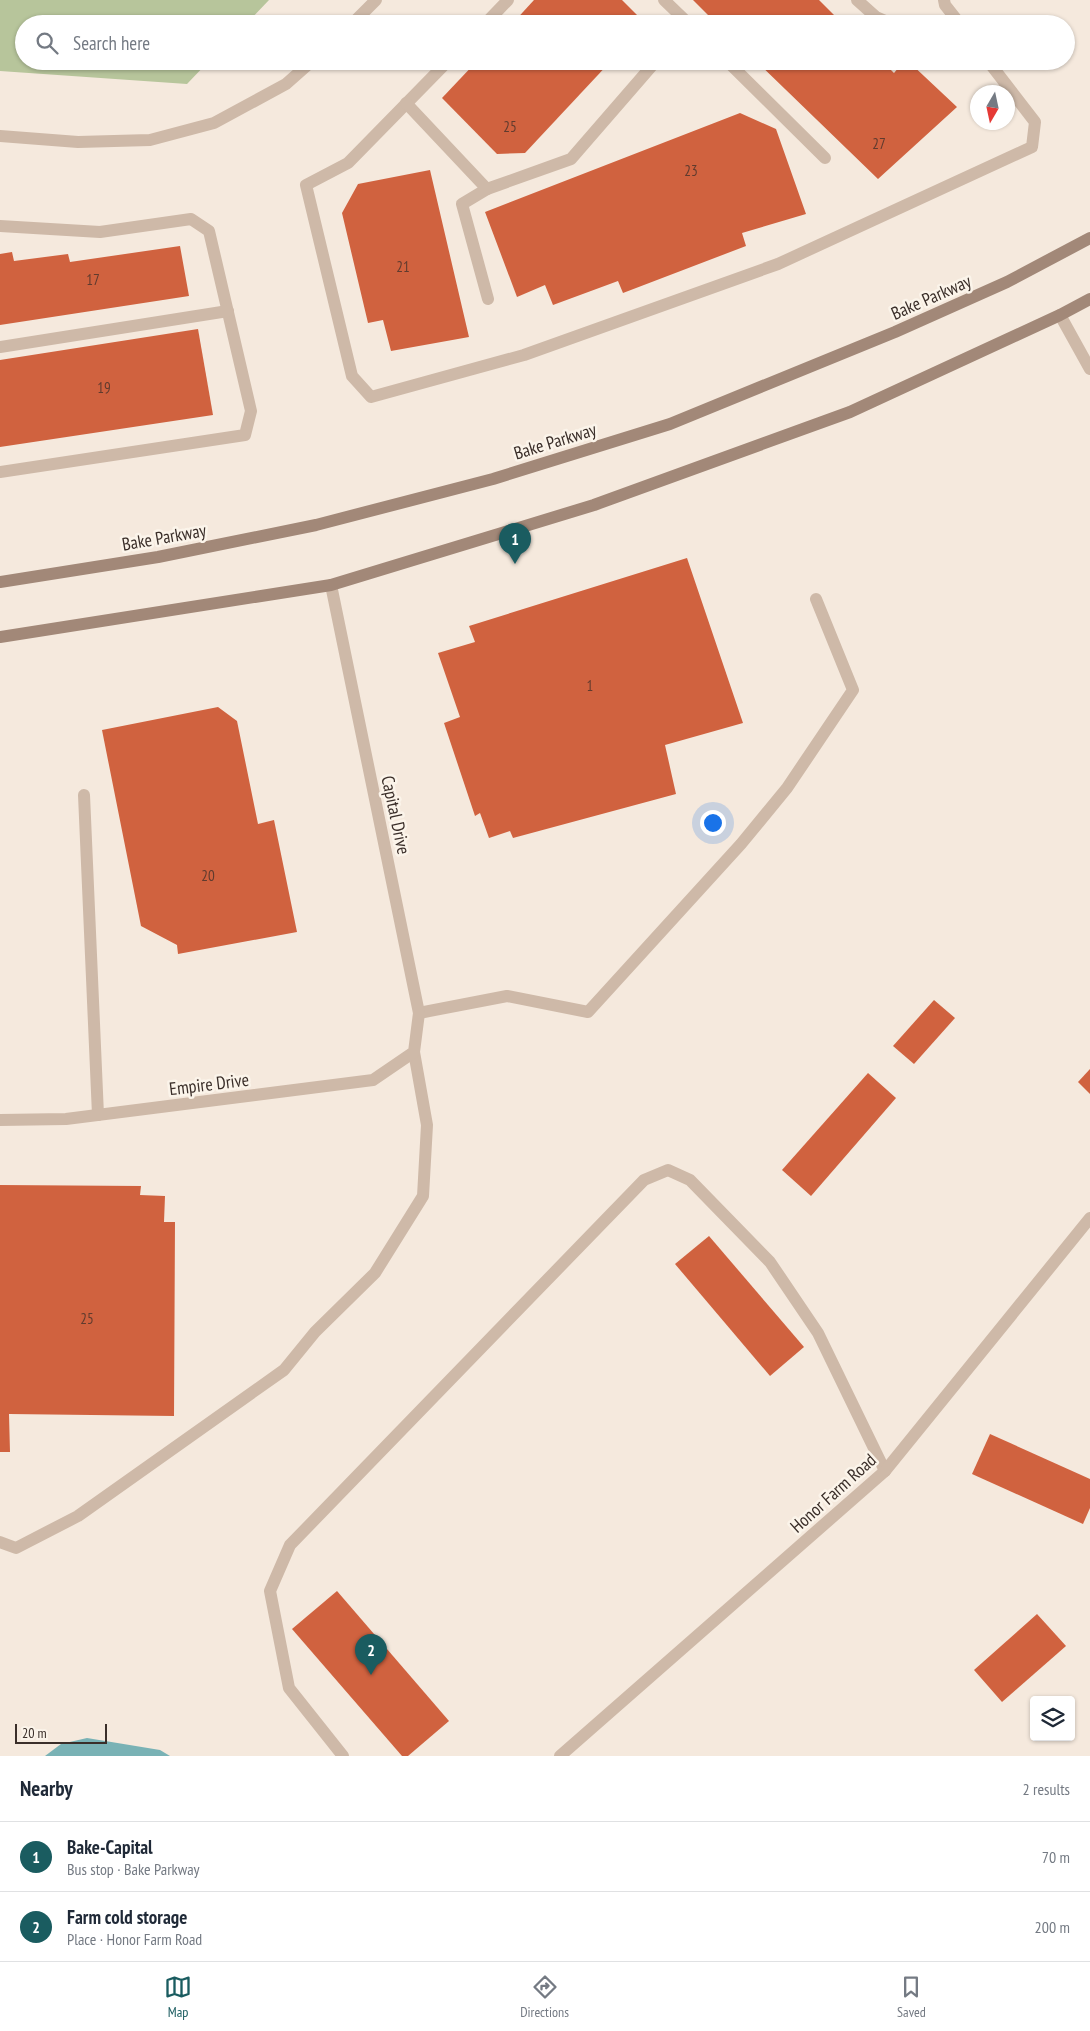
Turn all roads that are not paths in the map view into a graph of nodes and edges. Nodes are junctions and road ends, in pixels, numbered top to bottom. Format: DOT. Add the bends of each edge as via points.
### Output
graph roads {
  1 [pos="376,0"];
  2 [pos="508,0"];
  3 [pos="664,0"];
  4 [pos="857,0"];
  5 [pos="944,0"];
  6 [pos="361,15"];
  7 [pos="494,15"];
  8 [pos="679,15"];
  9 [pos="873,15"];
  10 [pos="951,15"];
  11 [pos="302,70"];
  12 [pos="439,70"];
  13 [pos="648,70"];
  14 [pos="736,70"];
  15 [pos="995,70"];
  16 [pos="406,103"];
  17 [pos="0,136"];
  18 [pos="825,158"];
  19 [pos="487,189"];
  20 [pos="0,226"];
  21 [pos="1090,238"];
  22 [pos="488,299"];
  23 [pos="1090,299"];
  24 [pos="228,311"];
  25 [pos="1060,316"];
  26 [pos="0,347"];
  27 [pos="1090,369"];
  28 [pos="0,472"];
  29 [pos="0,582"];
  30 [pos="331,585"];
  31 [pos="816,599"];
  32 [pos="0,637"];
  33 [pos="84,795"];
  34 [pos="419,1013"];
  35 [pos="414,1052"];
  36 [pos="98,1115"];
  37 [pos="0,1120"];
  38 [pos="1090,1218"];
  39 [pos="885,1471"];
  40 [pos="0,1542"];
  41 [pos="343,1756"];
  42 [pos="560,1756"];
  1 -- 6 [label="street"];
  2 -- 7 [label="street"];
  3 -- 8 [label="street"];
  4 -- 9 [label="street"];
  5 -- 10 [label="street"];
  11 -- 17 [label="street" via="286,84 214,123 150,140 78,142"];
  12 -- 16 [label="street"];
  13 -- 19 [label="street" via="571,159"];
  14 -- 18 [label="street"];
  15 -- 16 [label="street" via="1035,122 1032,148 778,264 524,356 371,397 352,376 306,185 348,162"];
  16 -- 19 [label="street"];
  19 -- 22 [label="street" via="462,204"];
  20 -- 24 [label="street" via="100,232 191,219 209,231"];
  21 -- 29 [label="main road, Bake Parkway" via="1007,282 904,328 661,426 493,479 316,525 158,557"];
  23 -- 25 [label="main road"];
  24 -- 26 [label="street"];
  24 -- 28 [label="street" via="251,411 245,435"];
  25 -- 27 [label="street"];
  25 -- 30 [label="main road" via="841,416 594,505"];
  30 -- 32 [label="main road"];
  30 -- 34 [label="street, Capital Drive"];
  31 -- 34 [label="street" via="853,690 787,788 741,844 588,1012 506,996"];
  33 -- 36 [label="street"];
  34 -- 35 [label="street, Capital Drive"];
  35 -- 36 [label="street, Empire Drive" via="373,1080"];
  35 -- 40 [label="street, Capital Drive" via="427,1125 423,1196 375,1273 315,1332 284,1370 78,1516 16,1548"];
  36 -- 37 [label="street, Empire Drive" via="66,1120"];
  38 -- 39 [label="street, Honor Farm Road"];
  39 -- 41 [label="street" via="818,1333 770,1262 690,1180 668,1170 644,1180 290,1545 270,1591 289,1688"];
  39 -- 42 [label="street, Honor Farm Road"];
}
